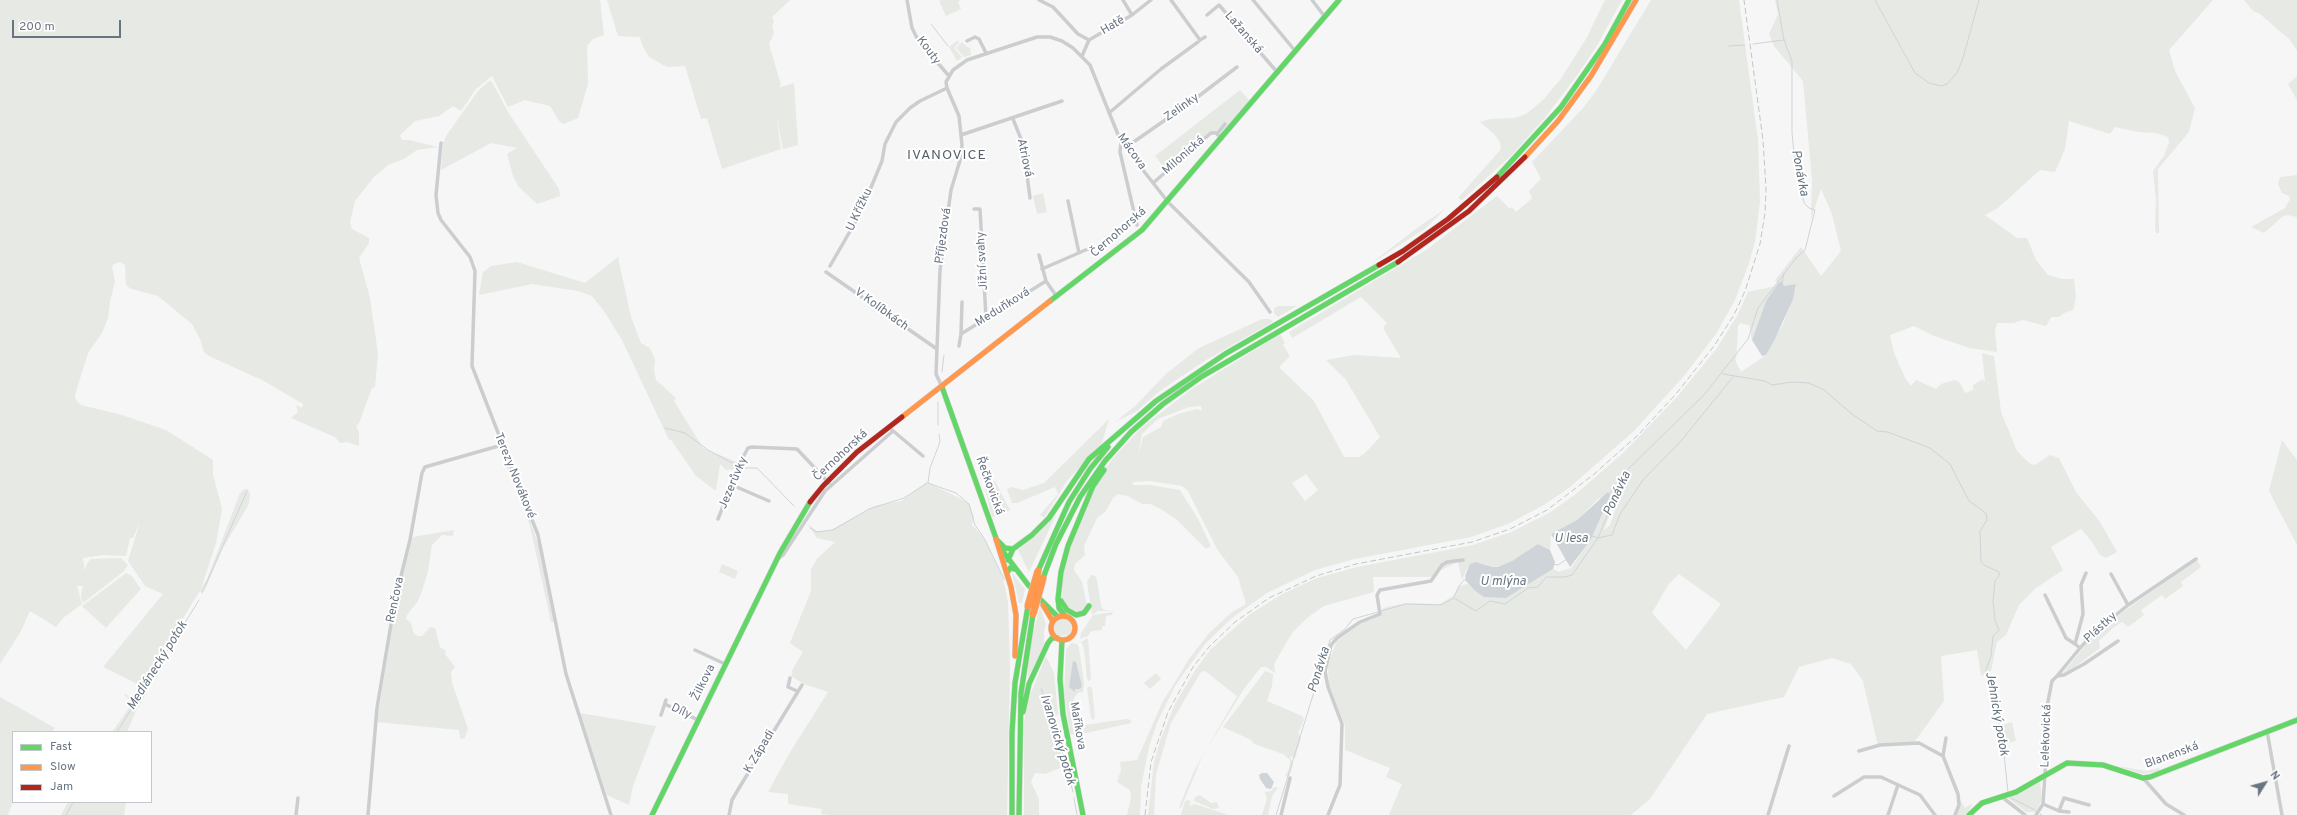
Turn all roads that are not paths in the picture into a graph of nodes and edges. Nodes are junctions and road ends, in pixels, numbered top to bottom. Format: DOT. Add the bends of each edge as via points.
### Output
graph roads {
  1 [pos="907,0"];
  2 [pos="1039,0"];
  3 [pos="1123,0"];
  4 [pos="1151,0"];
  5 [pos="1170,0"];
  6 [pos="1253,0"];
  7 [pos="1312,0"];
  8 [pos="1339,0"];
  9 [pos="1629,0"];
  10 [pos="1636,0"];
  11 [pos="1216,1"];
  12 [pos="1219,5"];
  13 [pos="1132,15"];
  14 [pos="1207,15"];
  15 [pos="1325,17"];
  16 [pos="1205,37"];
  17 [pos="1089,40"];
  18 [pos="967,41"];
  19 [pos="1198,42"];
  20 [pos="1296,52"];
  21 [pos="986,53"];
  22 [pos="1082,56"];
  23 [pos="1237,67"];
  24 [pos="1278,73"];
  25 [pos="948,76"];
  26 [pos="947,88"];
  27 [pos="1062,101"];
  28 [pos="1109,113"];
  29 [pos="1013,119"];
  30 [pos="1226,124"];
  31 [pos="961,135"];
  32 [pos="1220,136"];
  33 [pos="1121,142"];
  34 [pos="441,143"];
  35 [pos="1125,148"];
  36 [pos="1153,183"];
  37 [pos="1029,197"];
  38 [pos="1068,201"];
  39 [pos="1168,202"];
  40 [pos="974,209"];
  41 [pos="1137,225"];
  42 [pos="1090,248"];
  43 [pos="1079,253"];
  44 [pos="1039,255"];
  45 [pos="830,266"];
  46 [pos="1042,269"];
  47 [pos="826,272"];
  48 [pos="1046,281"];
  49 [pos="1057,297"];
  50 [pos="962,302"];
  51 [pos="1270,312"];
  52 [pos="986,318"];
  53 [pos="961,334"];
  54 [pos="959,346"];
  55 [pos="937,349"];
  56 [pos="942,387"];
  57 [pos="1136,418"];
  58 [pos="891,429"];
  59 [pos="502,445"];
  60 [pos="1118,446"];
  61 [pos="924,456"];
  62 [pos="829,483"];
  63 [pos="732,485"];
  64 [pos="770,502"];
  65 [pos="718,519"];
  66 [pos="797,522"];
  67 [pos="996,539"];
  68 [pos="1013,548"];
  69 [pos="1008,560"];
  70 [pos="1463,560"];
  71 [pos="2196,560"];
  72 [pos="776,561"];
  73 [pos="1015,569"];
  74 [pos="1007,572"];
  75 [pos="2086,573"];
  76 [pos="2111,574"];
  77 [pos="1060,578"];
  78 [pos="1029,586"];
  79 [pos="2045,595"];
  80 [pos="2128,605"];
  81 [pos="1089,606"];
  82 [pos="1065,616"];
  83 [pos="1060,639"];
  84 [pos="2118,641"];
  85 [pos="2075,644"];
  86 [pos="2080,648"];
  87 [pos="695,650"];
  88 [pos="725,664"];
  89 [pos="2057,676"];
  90 [pos="790,678"];
  91 [pos="1015,683"];
  92 [pos="802,685"];
  93 [pos="797,691"];
  94 [pos="661,715"];
  95 [pos="698,720"];
  96 [pos="2297,720"];
  97 [pos="2267,731"];
  98 [pos="1019,732"];
  99 [pos="1946,738"];
  100 [pos="1789,746"];
  101 [pos="1860,751"];
  102 [pos="1944,756"];
  103 [pos="2046,774"];
  104 [pos="1290,778"];
  105 [pos="2143,778"];
  106 [pos="1898,785"];
  107 [pos="1834,796"];
  108 [pos="2002,797"];
  109 [pos="298,798"];
  110 [pos="2043,804"];
  111 [pos="2089,805"];
  112 [pos="2059,811"];
  113 [pos="2069,812"];
  114 [pos="296,815"];
  115 [pos="368,815"];
  116 [pos="611,815"];
  117 [pos="652,815"];
  118 [pos="729,815"];
  119 [pos="1012,815"];
  120 [pos="1019,815"];
  121 [pos="1083,815"];
  122 [pos="1281,815"];
  123 [pos="1328,815"];
  124 [pos="1768,815"];
  125 [pos="1888,815"];
  126 [pos="1935,815"];
  127 [pos="1955,815"];
  128 [pos="1969,815"];
  129 [pos="2025,815"];
  130 [pos="2036,815"];
  131 [pos="2184,815"];
  132 [pos="2282,815"];
  1 -- 25 [label="street, Kouty" via="912,28 918,40"];
  2 -- 17 [label="street" via="1053,7 1078,34"];
  3 -- 13 [label="street"];
  4 -- 13 [label="street, Hatě"];
  5 -- 16 [label="street" via="1200,40"];
  6 -- 20 [label="street"];
  7 -- 15 [label="street"];
  8 -- 15 [label="main road, Černohorská"];
  9 -- 57 [label="main road" via="1604,44 1561,107 1522,153 1472,200 1403,252 1198,371"];
  10 -- 60 [label="main road" via="1591,76 1558,120 1519,164 1469,211 1398,262 1195,380 1144,419"];
  11 -- 12 [label="street"];
  12 -- 14 [label="street, Lažanská"];
  12 -- 24 [label="street, Lažanská"];
  13 -- 17 [label="street, Hatě"];
  15 -- 20 [label="main road, Černohorská"];
  17 -- 22 [label="street, Hatě"];
  18 -- 21 [label="street" via="975,37 979,39"];
  19 -- 28 [label="street"];
  20 -- 24 [label="main road, Černohorská"];
  21 -- 22 [label="street, Mácova" via="1037,37 1050,37 1062,41"];
  21 -- 25 [label="street, Mácova" via="963,62"];
  22 -- 28 [label="street, Mácova" via="1094,72"];
  23 -- 35 [label="street, Zelinky"];
  24 -- 32 [label="main road, Černohorská"];
  25 -- 26 [label="street"];
  26 -- 31 [label="street, Příjezdová" via="959,116"];
  26 -- 45 [label="street, U Křížku" via="920,101 896,122 860,214"];
  27 -- 29 [label="street"];
  28 -- 33 [label="street, Mácova"];
  29 -- 31 [label="street"];
  29 -- 37 [label="street, Atriová" via="1023,144"];
  30 -- 32 [label="street, Milonická"];
  31 -- 55 [label="street, Příjezdová" via="961,157 951,190 940,270"];
  32 -- 36 [label="street, Milonická" via="1211,133"];
  32 -- 39 [label="main road, Černohorská"];
  33 -- 35 [label="street, Mácova"];
  33 -- 41 [label="street" via="1120,152"];
  34 -- 59 [label="street, Terezy Novákové" via="437,208 441,220 473,262 475,271 472,366"];
  35 -- 36 [label="street, Mácova"];
  36 -- 39 [label="street, Mácova"];
  38 -- 43 [label="street"];
  39 -- 49 [label="main road, Černohorská" via="1135,236"];
  39 -- 51 [label="street, Mácova" via="1249,282"];
  40 -- 52 [label="street, Jižní svahy" via="980,209"];
  42 -- 43 [label="street"];
  43 -- 46 [label="street"];
  44 -- 46 [label="street"];
  46 -- 48 [label="street"];
  47 -- 55 [label="street, V Kolíbkách"];
  48 -- 49 [label="street"];
  48 -- 52 [label="street, Meduňková"];
  49 -- 56 [label="main road, Černohorská"];
  50 -- 53 [label="street, Meduňková"];
  52 -- 53 [label="street, Meduňková"];
  53 -- 54 [label="street, Meduňková"];
  55 -- 56 [label="street, Příjezdová" via="936,374"];
  56 -- 58 [label="main road, Černohorská"];
  56 -- 67 [label="main road, Řečkovická"];
  57 -- 68 [label="main road" via="1089,459 1049,518 1032,535"];
  57 -- 91 [label="main road, bridge" via="1108,446 1078,487 1060,520 1038,571 1028,606"];
  58 -- 61 [label="street"];
  58 -- 62 [label="main road, Černohorská" via="857,452"];
  59 -- 115 [label="street, Renčova" via="425,467 422,473 410,540 394,600 378,700"];
  59 -- 116 [label="street, Terezy Novákové" via="538,535 566,674"];
  60 -- 77 [label="main road" via="1082,509 1068,546"];
  60 -- 98 [label="main road, bridge" via="1095,474 1073,509 1043,578 1025,654"];
  62 -- 63 [label="street, Jezerůvky" via="797,449 752,447 748,448"];
  62 -- 66 [label="main road, Černohorská"];
  62 -- 72 [label="street, Žilkova" via="783,555"];
  63 -- 64 [label="street"];
  63 -- 65 [label="street, Jezerůvky"];
  66 -- 72 [label="main road, Žilkova"];
  67 -- 68 [label="main road" via="1005,548"];
  67 -- 69 [label="main road, Řečkovická"];
  67 -- 74 [label="main road"];
  68 -- 69 [label="main road"];
  69 -- 73 [label="main road, Řečkovická"];
  70 -- 123 [label="street" via="1447,562 1431,581 1380,590 1377,595 1381,612 1360,622 1331,645 1325,671 1342,730 1340,785"];
  71 -- 80 [label="street, Plástky"];
  72 -- 88 [label="main road, Žilkova"];
  73 -- 74 [label="main road" via="1010,568"];
  73 -- 78 [label="main road, Řečkovická"];
  74 -- 91 [label="main road" via="1016,615"];
  75 -- 85 [label="street, Plástky" via="2081,585 2083,614"];
  76 -- 80 [label="street, Plástky"];
  77 -- 81 [label="main road" via="1060,597 1067,610 1080,615 1086,612"];
  77 -- 82 [label="main road" via="1058,606"];
  79 -- 85 [label="street" via="2066,638"];
  80 -- 86 [label="street, Plástky" via="2098,629"];
  82 -- 83 [label="main road" via="1054,618 1052,631"];
  82 -- 83 [label="main road" via="1073,623 1074,633 1070,638"];
  83 -- 98 [label="main road" via="1049,641 1029,684"];
  83 -- 121 [label="main road, Maříkova" via="1063,714"];
  84 -- 89 [label="street" via="2084,664"];
  85 -- 86 [label="street, Plástky"];
  86 -- 89 [label="street, Lelekovická"];
  87 -- 88 [label="street"];
  88 -- 95 [label="main road, Žilkova"];
  89 -- 103 [label="street, Lelekovická" via="2050,685 2046,710"];
  90 -- 93 [label="street" via="788,687"];
  91 -- 119 [label="main road"];
  92 -- 93 [label="street, K Západi"];
  93 -- 118 [label="street, K Západi" via="732,800"];
  94 -- 95 [label="street, Díly" via="665,702"];
  95 -- 117 [label="main road, Žilkova"];
  96 -- 97 [label="main road, Blanenská"];
  97 -- 105 [label="main road, Blanenská"];
  97 -- 132 [label="street"];
  98 -- 120 [label="main road"];
  99 -- 102 [label="street"];
  100 -- 124 [label="street"];
  101 -- 102 [label="street" via="1880,745 1919,743"];
  102 -- 127 [label="street" via="1958,794 1959,805"];
  103 -- 105 [label="main road, Blanenská" via="2061,765 2073,762 2103,765"];
  103 -- 108 [label="main road, Blanenská"];
  103 -- 110 [label="street, Lelekovická"];
  104 -- 122 [label="street"];
  105 -- 131 [label="street" via="2166,804"];
  106 -- 107 [label="street" via="1881,777 1870,776 1856,780 1843,792"];
  106 -- 125 [label="street"];
  106 -- 126 [label="street" via="1920,795"];
  108 -- 128 [label="main road, Blanenská" via="1982,803"];
  108 -- 129 [label="street"];
  109 -- 114 [label="street"];
  110 -- 112 [label="street"];
  110 -- 130 [label="street"];
  111 -- 112 [label="street" via="2064,798"];
  112 -- 113 [label="street"];
}
